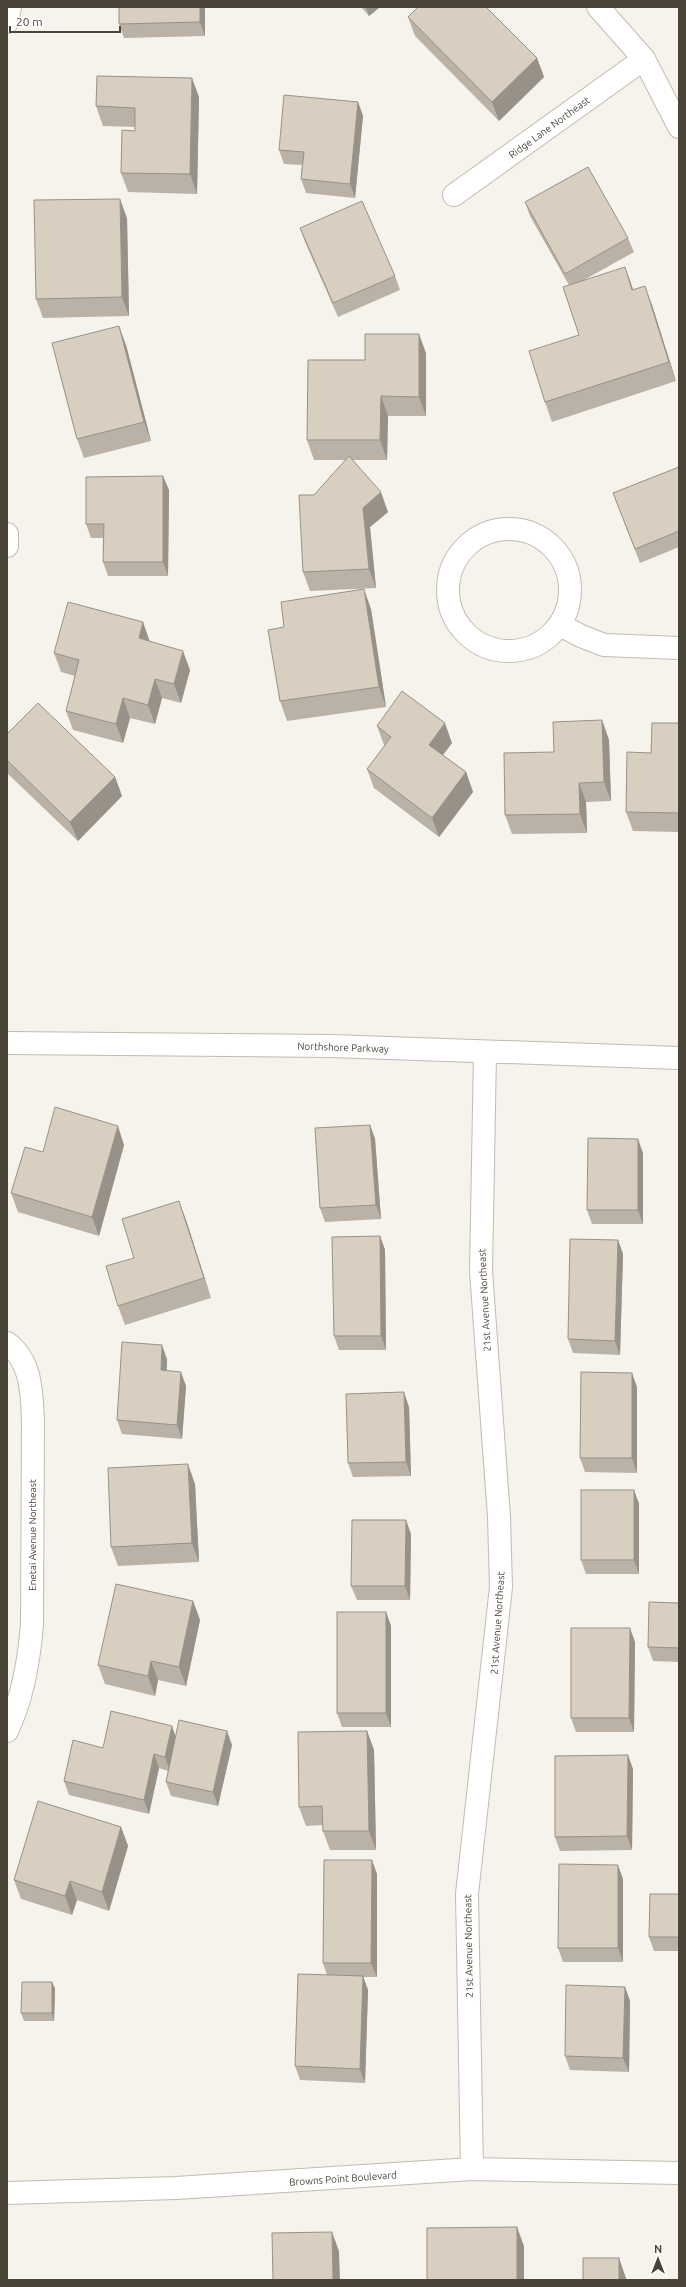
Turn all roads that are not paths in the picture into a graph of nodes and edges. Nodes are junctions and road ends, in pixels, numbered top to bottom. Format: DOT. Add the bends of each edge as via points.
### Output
graph roads {
  1 [pos="10,7"];
  2 [pos="598,7"];
  3 [pos="7,22"];
  4 [pos="644,59"];
  5 [pos="679,127"];
  6 [pos="454,195"];
  7 [pos="7,534"];
  8 [pos="7,546"];
  9 [pos="560,625"];
  10 [pos="679,648"];
  11 [pos="7,1043"];
  12 [pos="485,1052"];
  13 [pos="679,1058"];
  14 [pos="7,1343"];
  15 [pos="7,1731"];
  16 [pos="472,2170"];
  17 [pos="679,2173"];
  18 [pos="7,2193"];
  1 -- 3 [label="street"];
  2 -- 4 [label="street"];
  4 -- 5 [label="street"];
  4 -- 6 [label="street, Ridge Lane Northeast"];
  7 -- 8 [label="street"];
  9 -- 9 [label="street" via="568,607 570,587 566,568 557,551 542,538 524,530 504,529 485,534 468,544 456,560 449,579 449,600 456,619 468,636 486,647 506,651 527,648 545,639"];
  9 -- 10 [label="street" via="604,645"];
  11 -- 12 [label="street, Northshore Parkway" via="331,1046"];
  12 -- 13 [label="street, Northshore Parkway"];
  12 -- 16 [label="street, 21st Avenue Northeast" via="481,1271 499,1517 501,1587 467,1894"];
  14 -- 15 [label="street, Enetai Avenue Northeast" via="19,1356 26,1369 32,1397 33,1430 30,1655 20,1699"];
  16 -- 17 [label="street, Browns Point Boulevard"];
  16 -- 18 [label="street, Browns Point Boulevard" via="240,2185"];
}
